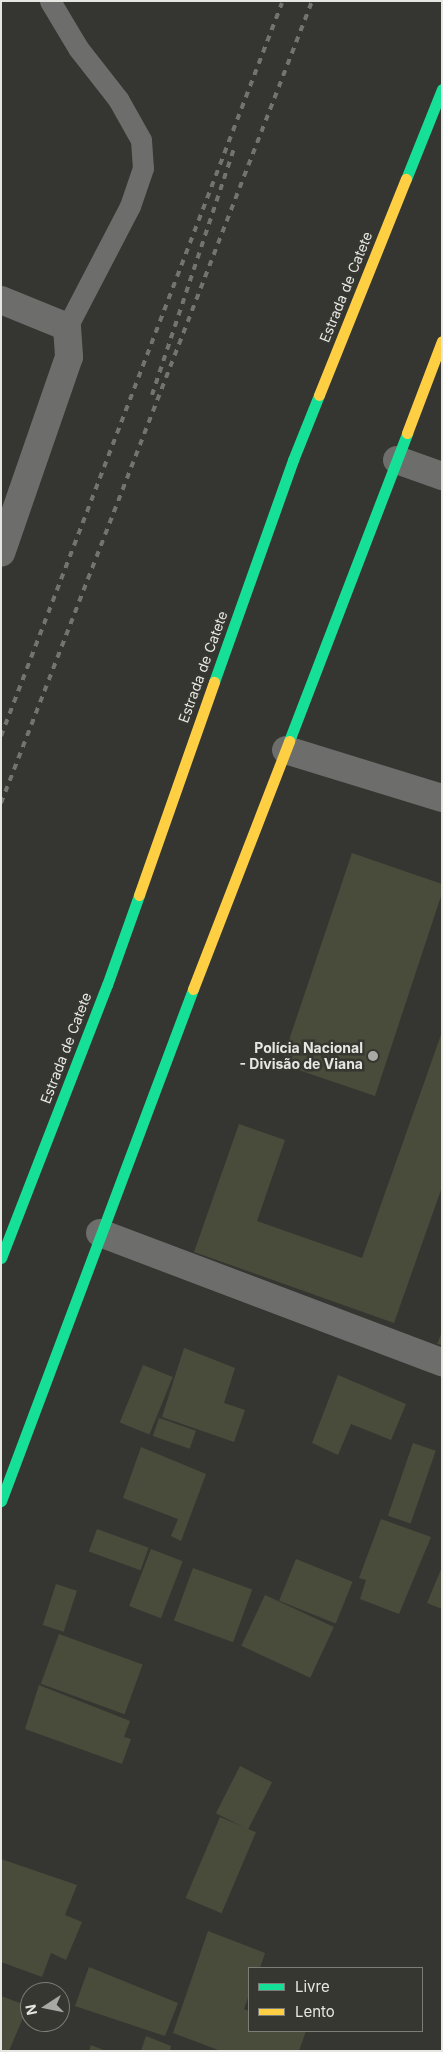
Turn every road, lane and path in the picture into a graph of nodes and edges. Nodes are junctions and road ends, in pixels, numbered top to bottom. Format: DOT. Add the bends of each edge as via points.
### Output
graph roads {
  1 [pos="50,1"];
  2 [pos="442,89"];
  3 [pos="1,300"];
  4 [pos="67,327"];
  5 [pos="442,341"];
  6 [pos="397,460"];
  7 [pos="442,476"];
  8 [pos="1,553"];
  9 [pos="286,750"];
  10 [pos="442,798"];
  11 [pos="100,1233"];
  12 [pos="1,1258"];
  13 [pos="442,1362"];
  14 [pos="1,1501"];
  1 -- 4 [label="lane" via="78,48 118,100 137,132 141,140 143,168 130,206"];
  2 -- 12 [label="highway, Estrada de Catete" via="293,460 107,985"];
  3 -- 4 [label="street"];
  4 -- 8 [label="street" via="69,357"];
  5 -- 6 [label="highway"];
  6 -- 7 [label="street"];
  6 -- 9 [label="highway"];
  9 -- 10 [label="street"];
  9 -- 11 [label="highway"];
  11 -- 13 [label="street"];
  11 -- 14 [label="highway"];
}
